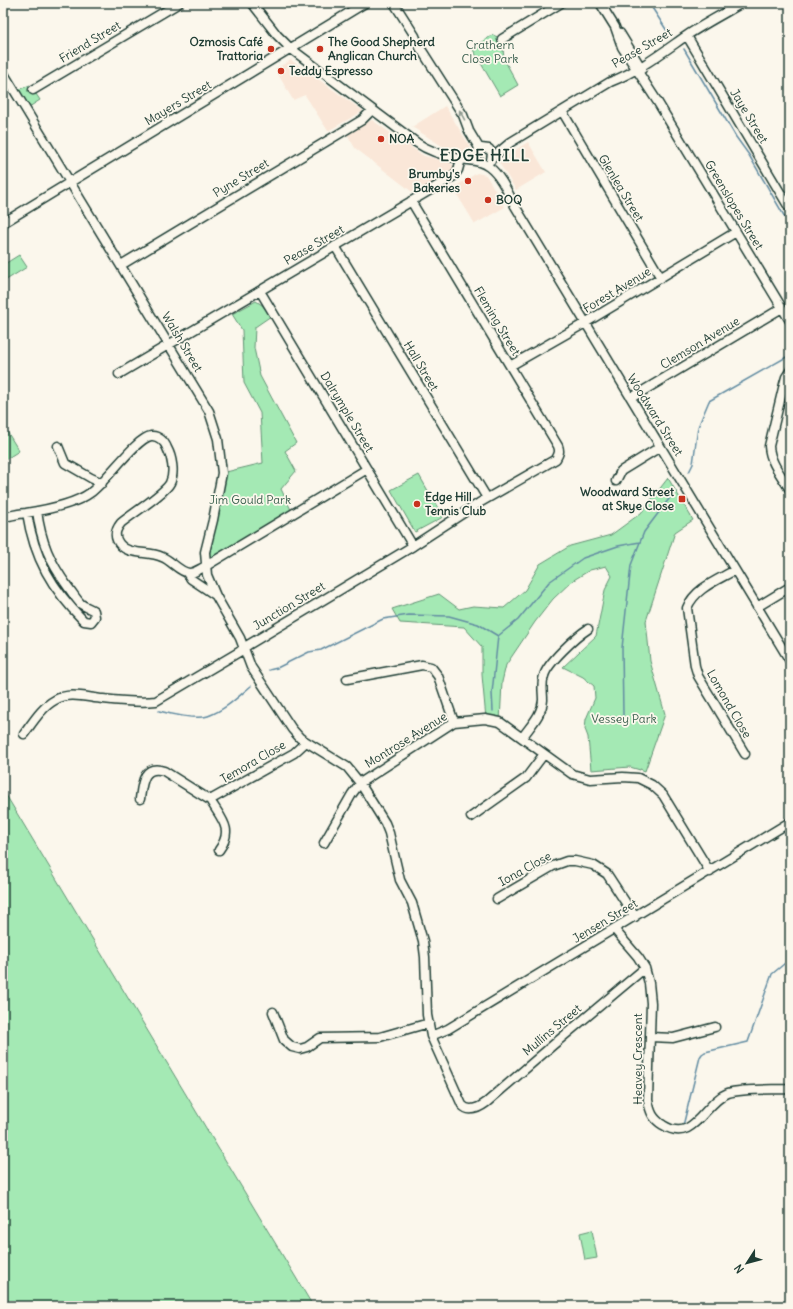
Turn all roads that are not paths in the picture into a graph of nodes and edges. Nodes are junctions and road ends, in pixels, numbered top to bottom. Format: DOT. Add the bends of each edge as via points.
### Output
graph roads {
  1 [pos="180,3"];
  2 [pos="252,3"];
  3 [pos="365,3"];
  4 [pos="394,3"];
  5 [pos="561,3"];
  6 [pos="600,3"];
  7 [pos="742,3"];
  8 [pos="687,36"];
  9 [pos="502,39"];
  10 [pos="290,48"];
  11 [pos="637,65"];
  12 [pos="3,72"];
  13 [pos="33,90"];
  14 [pos="372,110"];
  15 [pos="562,111"];
  16 [pos="511,142"];
  17 [pos="489,149"];
  18 [pos="478,151"];
  19 [pos="493,158"];
  20 [pos="461,159"];
  21 [pos="481,163"];
  22 [pos="500,181"];
  23 [pos="70,182"];
  24 [pos="411,201"];
  25 [pos="790,209"];
  26 [pos="3,223"];
  27 [pos="736,232"];
  28 [pos="335,246"];
  29 [pos="121,265"];
  30 [pos="661,278"];
  31 [pos="260,291"];
  32 [pos="782,308"];
  33 [pos="790,321"];
  34 [pos="586,323"];
  35 [pos="170,345"];
  36 [pos="510,366"];
  37 [pos="790,371"];
  38 [pos="119,374"];
  39 [pos="631,398"];
  40 [pos="58,446"];
  41 [pos="660,447"];
  42 [pos="559,454"];
  43 [pos="367,469"];
  44 [pos="616,481"];
  45 [pos="102,483"];
  46 [pos="790,490"];
  47 [pos="487,498"];
  48 [pos="37,511"];
  49 [pos="27,513"];
  50 [pos="3,518"];
  51 [pos="413,546"];
  52 [pos="206,566"];
  53 [pos="735,570"];
  54 [pos="187,573"];
  55 [pos="790,587"];
  56 [pos="216,596"];
  57 [pos="757,607"];
  58 [pos="588,629"];
  59 [pos="244,648"];
  60 [pos="790,661"];
  61 [pos="347,679"];
  62 [pos="454,722"];
  63 [pos="24,734"];
  64 [pos="522,738"];
  65 [pos="306,742"];
  66 [pos="544,754"];
  67 [pos="745,754"];
  68 [pos="360,783"];
  69 [pos="140,799"];
  70 [pos="210,800"];
  71 [pos="471,816"];
  72 [pos="790,822"];
  73 [pos="324,844"];
  74 [pos="219,850"];
  75 [pos="710,872"];
  76 [pos="497,899"];
  77 [pos="635,917"];
  78 [pos="614,929"];
  79 [pos="645,968"];
  80 [pos="273,1012"];
  81 [pos="429,1023"];
  82 [pos="715,1027"];
  83 [pos="431,1036"];
  84 [pos="650,1037"];
  85 [pos="790,1080"];
  86 [pos="790,1090"];
  87 [pos="473,1109"];
  1 -- 13 [label="street, Friend Street"];
  2 -- 10 [label="street"];
  3 -- 10 [label="street, Mayers Street"];
  18 -- 4 [label="street, one-way" via="463,115"];
  5 -- 9 [label="street"];
  6 -- 11 [label="street, Greenslopes Street" via="621,34"];
  7 -- 8 [label="street, Pease Street"];
  8 -- 11 [label="street, Pease Street" via="670,49"];
  8 -- 25 [label="street, Jaye Street"];
  10 -- 14 [label="street"];
  10 -- 23 [label="street, Mayers Street"];
  11 -- 15 [label="street, Pease Street" via="618,74 610,82"];
  11 -- 27 [label="street, Greenslopes Street"];
  12 -- 23 [label="street, Walsh Street"];
  14 -- 20 [label="street" via="424,148"];
  14 -- 29 [label="street, Pyne Street" via="362,120"];
  15 -- 16 [label="street, Pease Street"];
  15 -- 30 [label="street, Glenlea Street"];
  16 -- 17 [label="street, Pease Street"];
  16 -- 19 [label="street, Pease Street"];
  17 -- 18 [label="street"];
  17 -- 19 [label="street"];
  18 -- 20 [label="street"];
  18 -- 21 [label="street" via="476,157"];
  19 -- 21 [label="street" via="489,163"];
  19 -- 22 [label="street, Woodward Street"];
  20 -- 21 [label="street"];
  20 -- 24 [label="street, Pease Street" via="454,176"];
  21 -- 22 [label="street, Woodward Street" via="490,168"];
  22 -- 34 [label="street, Woodward Street"];
  23 -- 26 [label="street, Mayers Street"];
  23 -- 29 [label="street, Walsh Street"];
  24 -- 28 [label="street, Pease Street"];
  24 -- 36 [label="street, Fleming Street"];
  27 -- 30 [label="street, Forest Avenue"];
  27 -- 32 [label="street, Greenslopes Street"];
  28 -- 31 [label="street, Pease Street"];
  28 -- 47 [label="street, Hall Street"];
  29 -- 35 [label="street, Walsh Street"];
  30 -- 34 [label="street, Forest Avenue"];
  31 -- 35 [label="street, Pease Street"];
  31 -- 43 [label="street, Dalrymple Street"];
  32 -- 33 [label="street, Greenslopes Street"];
  32 -- 39 [label="street, Clemson Avenue"];
  34 -- 36 [label="street, Forest Avenue"];
  34 -- 39 [label="street, Woodward Street"];
  35 -- 38 [label="street, Pease Street"];
  35 -- 52 [label="street, Walsh Street" via="209,411 218,438 222,473 205,552"];
  36 -- 42 [label="street, Fleming Street" via="558,446"];
  37 -- 46 [label="street" via="786,377 768,446 773,462"];
  39 -- 41 [label="street, Woodward Street"];
  40 -- 45 [label="street" via="65,463"];
  41 -- 44 [label="street" via="621,471"];
  41 -- 53 [label="street, Woodward Street"];
  42 -- 47 [label="street, Junction Street" via="553,462"];
  43 -- 51 [label="street, Dalrymple Street"];
  43 -- 52 [label="street"];
  45 -- 48 [label="street" via="81,499"];
  45 -- 54 [label="street" via="142,440 156,436 163,442 172,464 170,483 164,491 121,523 117,527 116,536 120,544 129,550 162,557"];
  47 -- 51 [label="street, Junction Street"];
  48 -- 49 [label="street"];
  48 -- 49 [label="street" via="39,529 50,559 82,605 94,611 95,617 92,622 84,621 74,611 49,578 37,554"];
  49 -- 50 [label="street"];
  51 -- 59 [label="street, Junction Street"];
  52 -- 54 [label="street"];
  52 -- 56 [label="street, Walsh Street"];
  53 -- 57 [label="street, Woodward Street"];
  53 -- 67 [label="street, Lomond Close" via="699,591 687,608 698,676"];
  54 -- 56 [label="street" via="191,579"];
  55 -- 57 [label="street"];
  56 -- 59 [label="street, Walsh Street"];
  57 -- 60 [label="street, Woodward Street"];
  58 -- 64 [label="street" via="576,637 546,670 542,683 542,708"];
  59 -- 63 [label="street, Junction Street" via="156,701 75,695 56,699 34,720"];
  59 -- 65 [label="street, Walsh Street" via="251,667 296,734"];
  61 -- 62 [label="street" via="422,665 431,667 438,676"];
  62 -- 64 [label="street, Montrose Avenue" via="493,720"];
  62 -- 68 [label="street, Montrose Avenue"];
  64 -- 66 [label="street, Montrose Avenue"];
  65 -- 68 [label="street, Walsh Street" via="347,767"];
  65 -- 70 [label="street, Temora Close" via="294,753"];
  66 -- 71 [label="street" via="526,778"];
  66 -- 75 [label="street, Montrose Avenue" via="581,778 631,777 652,785 663,795"];
  68 -- 73 [label="street"];
  68 -- 81 [label="street, Walsh Street" via="385,822 400,880 412,903 423,941"];
  69 -- 70 [label="street" via="144,777 150,771 160,769"];
  70 -- 74 [label="street" via="227,830 226,839"];
  72 -- 75 [label="street, Jensen Street"];
  75 -- 77 [label="street, Jensen Street"];
  76 -- 77 [label="street, Iona Close" via="553,866 575,861 593,865 607,874"];
  77 -- 78 [label="street, Jensen Street"];
  78 -- 79 [label="street, Heavey Crescent"];
  78 -- 83 [label="street, Jensen Street" via="448,1029"];
  79 -- 84 [label="street, Heavey Crescent" via="651,1002"];
  79 -- 87 [label="street, Mullins Street" via="487,1102"];
  80 -- 81 [label="street" via="284,1040 289,1046 300,1049 320,1038 380,1037"];
  81 -- 83 [label="street, Walsh Street"];
  82 -- 84 [label="street" via="673,1038"];
  83 -- 87 [label="street, Walsh Street" via="462,1105"];
  84 -- 86 [label="street, Heavey Crescent" via="649,1107 654,1119 668,1128 687,1129 718,1099 730,1093"];
  85 -- 86 [label="street"];
}
